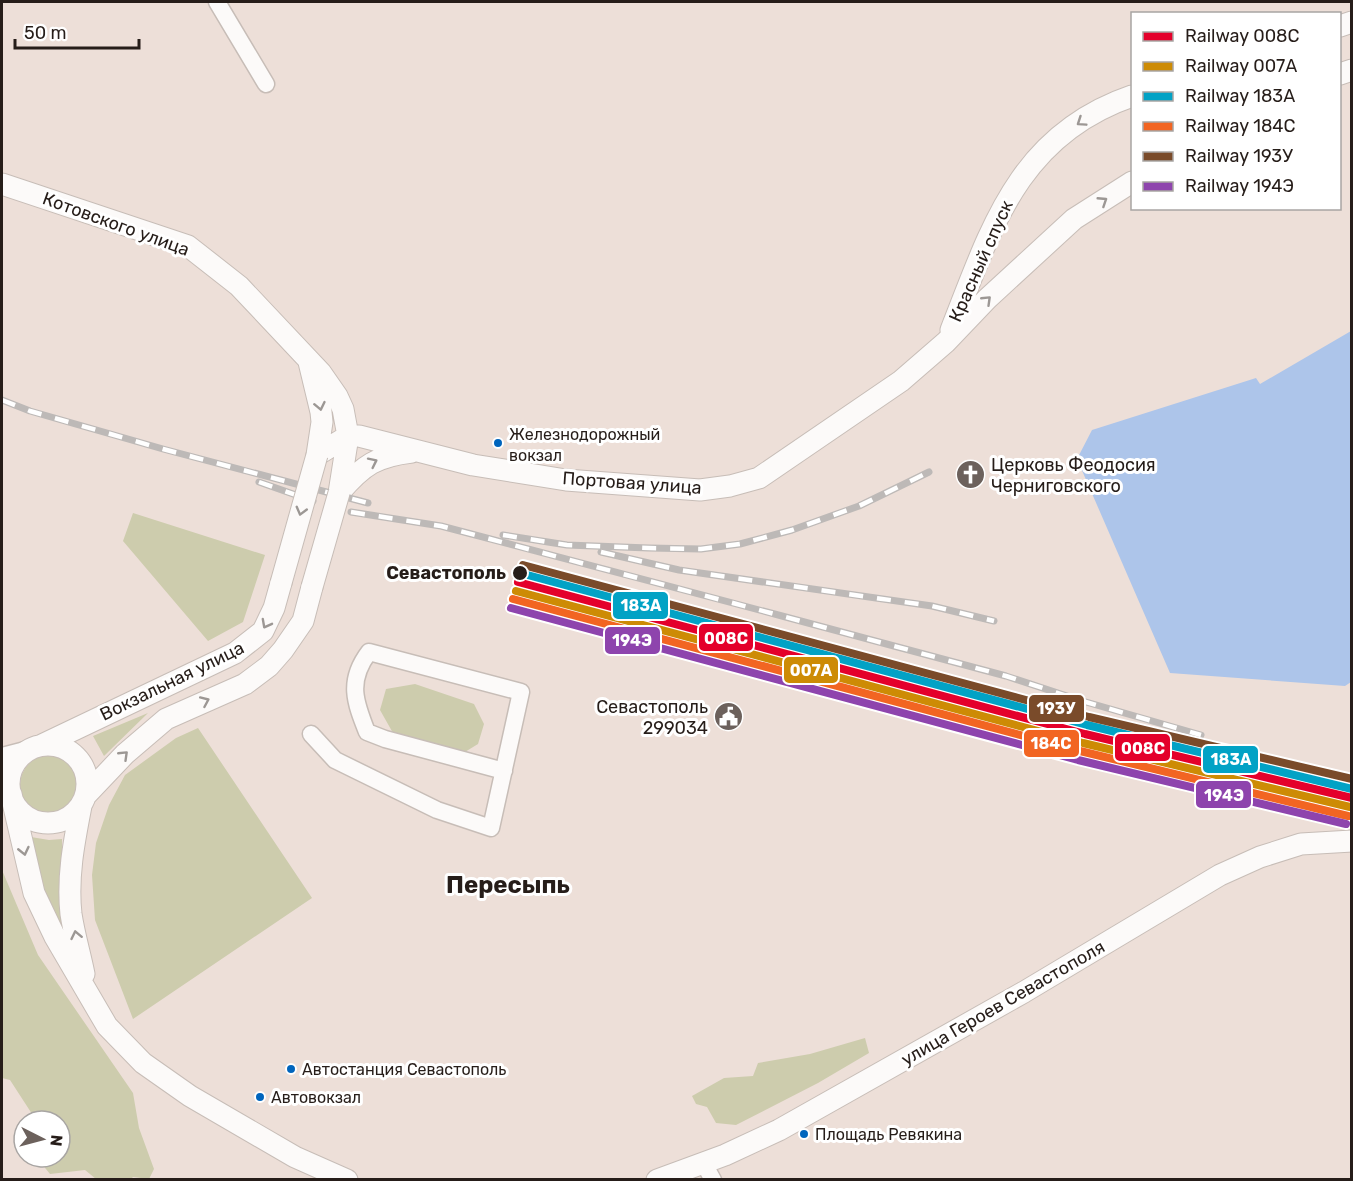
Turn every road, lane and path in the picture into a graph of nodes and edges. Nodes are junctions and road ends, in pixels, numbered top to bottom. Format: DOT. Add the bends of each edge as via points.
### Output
graph roads {
  1 [pos="217,2"];
  2 [pos="266,84"];
  3 [pos="1131,96"];
  4 [pos="1131,183"];
  5 [pos="2,184"];
  6 [pos="946,342"];
  7 [pos="308,358"];
  8 [pos="343,409"];
  9 [pos="348,436"];
  10 [pos="419,451"];
  11 [pos="317,455"];
  12 [pos="339,493"];
  13 [pos="311,734"];
  14 [pos="36,747"];
  15 [pos="2,756"];
  16 [pos="504,771"];
  17 [pos="6,793"];
  18 [pos="84,800"];
  19 [pos="1352,841"];
  20 [pos="88,992"];
  21 [pos="708,1171"];
  22 [pos="347,1179"];
  23 [pos="657,1179"];
  1 -- 2 [label="street"];
  3 -- 6 [label="main road, Красный спуск, one-way" via="1077,124 1030,166 1003,204"];
  6 -- 4 [label="main road, Портовая улица, one-way" via="1074,219"];
  5 -- 7 [label="main road, Котовского улица" via="188,246 239,286"];
  6 -- 10 [label="main road, Портовая улица" via="901,381 759,478 729,486 700,489 566,480 472,465"];
  7 -- 8 [label="main road, Котовского улица" via="330,383"];
  7 -- 11 [label="main road, one-way" via="322,422"];
  8 -- 9 [label="main road, Вокзальная улица"];
  8 -- 10 [label="main road" via="363,425"];
  9 -- 10 [label="main road" via="359,435"];
  9 -- 11 [label="main road"];
  9 -- 12 [label="main road, Вокзальная улица"];
  12 -- 10 [label="main road, one-way" via="369,463"];
  11 -- 14 [label="main road, Вокзальная улица, one-way, bridge" via="274,608 263,631 235,653"];
  18 -- 12 [label="main road, Вокзальная улица, one-way, bridge" via="125,754 166,719 245,684 283,650 303,621"];
  13 -- 16 [label="street" via="335,760 437,810 491,828"];
  14 -- 15 [label="street"];
  14 -- 17 [label="main road" via="19,757"];
  14 -- 18 [label="main road" via="61,747 78,757 88,781"];
  16 -- 16 [label="street" via="521,692 369,652 354,685 367,732"];
  17 -- 18 [label="main road" via="25,815 42,823 61,822 73,815"];
  17 -- 20 [label="main road, one-way" via="34,893"];
  20 -- 18 [label="main road, one-way" via="72,915 70,885 71,857"];
  19 -- 21 [label="main road, улица Героев Севастополя" via="1301,844 1220,875 1024,992 742,1148"];
  20 -- 22 [label="main road" via="107,1026 143,1063 190,1096 295,1157"];
  21 -- 23 [label="main road, улица Героев Севастополя"];
}
